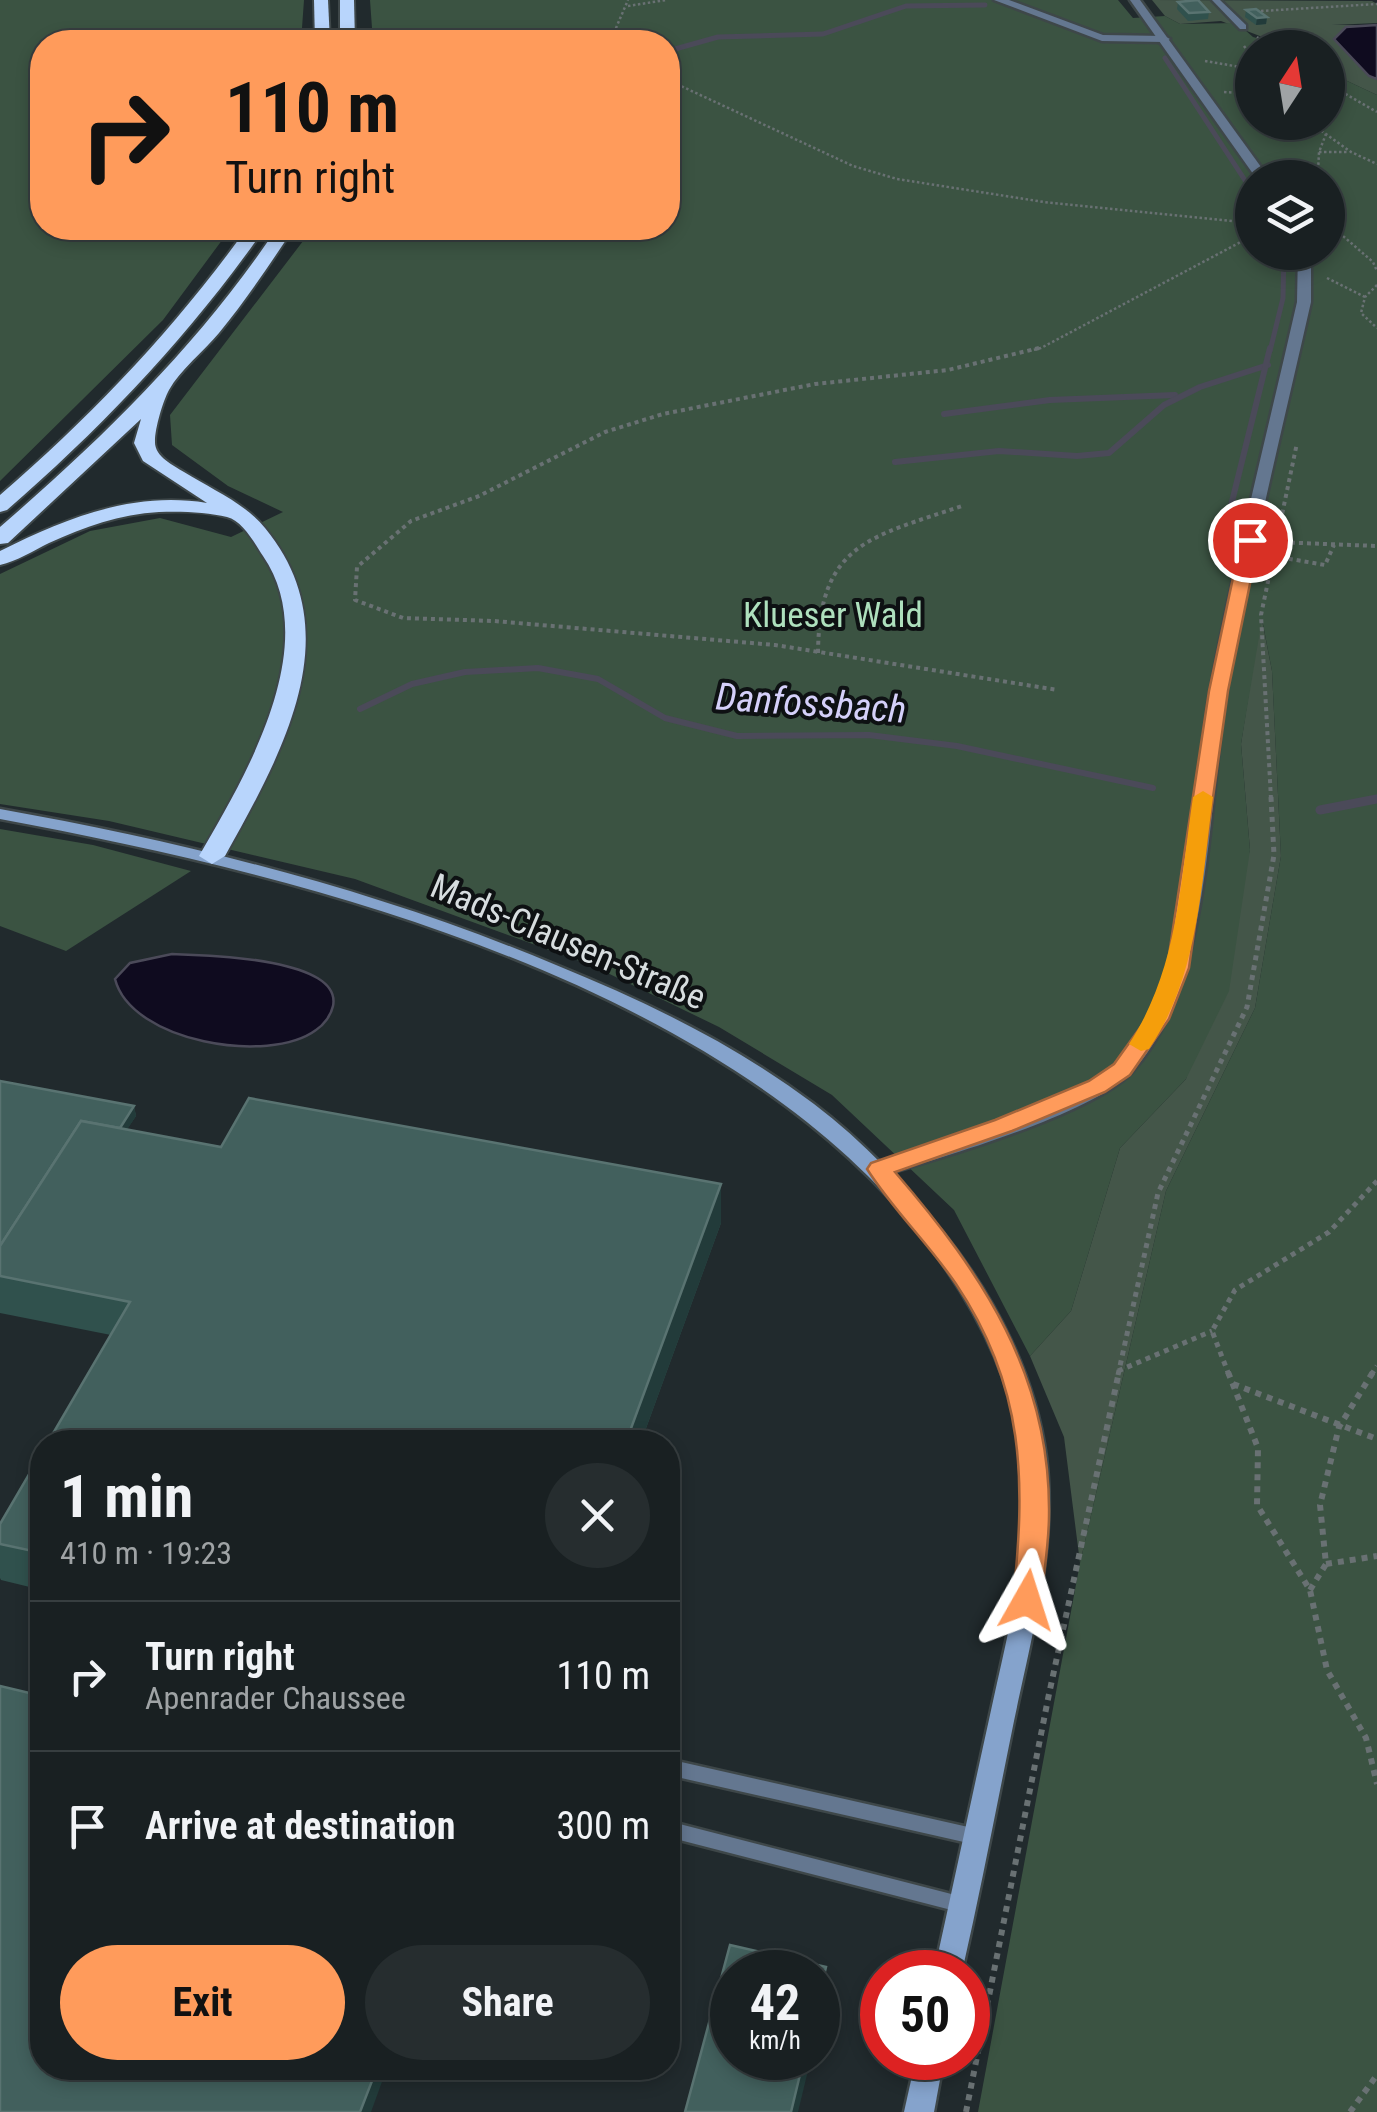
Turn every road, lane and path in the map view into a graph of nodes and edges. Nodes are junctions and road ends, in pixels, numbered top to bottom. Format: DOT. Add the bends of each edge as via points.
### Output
graph roads {
  1 [pos="322,0"];
  2 [pos="347,0"];
  3 [pos="666,0"];
  4 [pos="999,0"];
  5 [pos="1135,0"];
  6 [pos="1216,0"];
  7 [pos="628,3"];
  8 [pos="1377,6"];
  9 [pos="1261,11"];
  10 [pos="1279,13"];
  11 [pos="1243,27"];
  12 [pos="323,30"];
  13 [pos="348,30"];
  14 [pos="616,30"];
  15 [pos="1165,40"];
  16 [pos="1197,60"];
  17 [pos="1235,66"];
  18 [pos="680,86"];
  19 [pos="1221,92"];
  20 [pos="1235,93"];
  21 [pos="1345,94"];
  22 [pos="1377,112"];
  23 [pos="1324,140"];
  24 [pos="1336,140"];
  25 [pos="1320,152"];
  26 [pos="1351,152"];
  27 [pos="1250,160"];
  28 [pos="1319,160"];
  29 [pos="1377,164"];
  30 [pos="1235,221"];
  31 [pos="1345,237"];
  32 [pos="248,240"];
  33 [pos="277,240"];
  34 [pos="1235,245"];
  35 [pos="1375,263"];
  36 [pos="1305,270"];
  37 [pos="1322,270"];
  38 [pos="1377,271"];
  39 [pos="1322,277"];
  40 [pos="1377,285"];
  41 [pos="1322,290"];
  42 [pos="1365,296"];
  43 [pos="1377,327"];
  44 [pos="160,388"];
  45 [pos="1299,431"];
  46 [pos="0,506"];
  47 [pos="962,506"];
  48 [pos="236,515"];
  49 [pos="0,538"];
  50 [pos="1250,540"];
  51 [pos="1276,542"];
  52 [pos="1334,545"];
  53 [pos="1377,546"];
  54 [pos="1273,556"];
  55 [pos="0,558"];
  56 [pos="818,653"];
  57 [pos="1058,690"];
  58 [pos="0,814"];
  59 [pos="212,856"];
  60 [pos="879,1169"];
  61 [pos="1377,1181"];
  62 [pos="1212,1331"];
  63 [pos="1377,1366"];
  64 [pos="1118,1371"];
  65 [pos="1233,1384"];
  66 [pos="1338,1427"];
  67 [pos="1377,1439"];
  68 [pos="1377,1556"];
  69 [pos="1326,1564"];
  70 [pos="1310,1590"];
  71 [pos="680,1771"];
  72 [pos="1377,1784"];
  73 [pos="680,1832"];
  74 [pos="977,1837"];
  75 [pos="963,1905"];
  76 [pos="953,1950"];
  77 [pos="1377,2076"];
  78 [pos="926,2080"];
  79 [pos="919,2112"];
  80 [pos="966,2112"];
  81 [pos="1350,2112"];
  1 -- 12 [label="highway"];
  2 -- 13 [label="highway"];
  3 -- 7 [label="path"];
  4 -- 15 [label="street" via="1102,38"];
  5 -- 15 [label="street"];
  6 -- 11 [label="lane"];
  7 -- 14 [label="path"];
  8 -- 9 [label="path"];
  8 -- 10 [label="path"];
  15 -- 27 [label="street"];
  16 -- 17 [label="path"];
  18 -- 30 [label="path" via="853,166 944,190"];
  19 -- 20 [label="path"];
  21 -- 22 [label="path"];
  23 -- 25 [label="path"];
  24 -- 26 [label="path"];
  25 -- 26 [label="path"];
  25 -- 28 [label="path"];
  26 -- 29 [label="path"];
  31 -- 35 [label="path"];
  32 -- 46 [label="highway" via="145,370"];
  33 -- 44 [label="highway" via="242,294"];
  34 -- 56 [label="path" via="1041,348 948,370 815,384 605,432 479,496 410,521 357,567 355,600 402,618"];
  35 -- 38 [label="path"];
  36 -- 50 [label="street" via="1304,302"];
  37 -- 39 [label="path"];
  39 -- 41 [label="path"];
  39 -- 42 [label="path"];
  40 -- 42 [label="path"];
  42 -- 43 [label="path" via="1362,314"];
  44 -- 48 [label="highway" via="144,443 150,457"];
  44 -- 49 [label="highway"];
  45 -- 51 [label="path"];
  47 -- 56 [label="path" via="864,540 827,579 815,616"];
  48 -- 55 [label="highway" via="177,504 127,507"];
  48 -- 59 [label="highway" via="270,547 288,586 295,674 253,786"];
  50 -- 51 [label="path"];
  50 -- 60 [label="street" via="1218,691 1178,968 1158,1019 1122,1070 1097,1087"];
  51 -- 52 [label="path"];
  51 -- 54 [label="path"];
  52 -- 53 [label="path"];
  52 -- 54 [label="path" via="1325,564"];
  54 -- 64 [label="path" via="1261,615 1274,855 1247,1007 1158,1193"];
  56 -- 57 [label="path"];
  58 -- 59 [label="main road, Mads-Clausen-Straße"];
  59 -- 60 [label="main road, Mads-Clausen-Straße" via="381,904 635,1006 778,1085"];
  60 -- 74 [label="main road, Mads-Clausen-Straße" via="968,1282 1006,1351 1030,1426 1036,1515 1027,1600"];
  61 -- 62 [label="path" via="1329,1232 1235,1290"];
  62 -- 64 [label="path"];
  62 -- 65 [label="path"];
  63 -- 66 [label="path"];
  64 -- 80 [label="path"];
  65 -- 66 [label="path"];
  65 -- 70 [label="path" via="1258,1448 1257,1505"];
  66 -- 67 [label="path"];
  66 -- 69 [label="path" via="1320,1505"];
  68 -- 69 [label="path"];
  69 -- 70 [label="path"];
  70 -- 72 [label="path" via="1327,1670 1366,1738"];
  71 -- 74 [label="lane"];
  73 -- 75 [label="lane"];
  74 -- 75 [label="main road, Mads-Clausen-Straße"];
  75 -- 76 [label="main road, Mads-Clausen-Straße"];
  77 -- 81 [label="path"];
  78 -- 79 [label="main road"];
}
